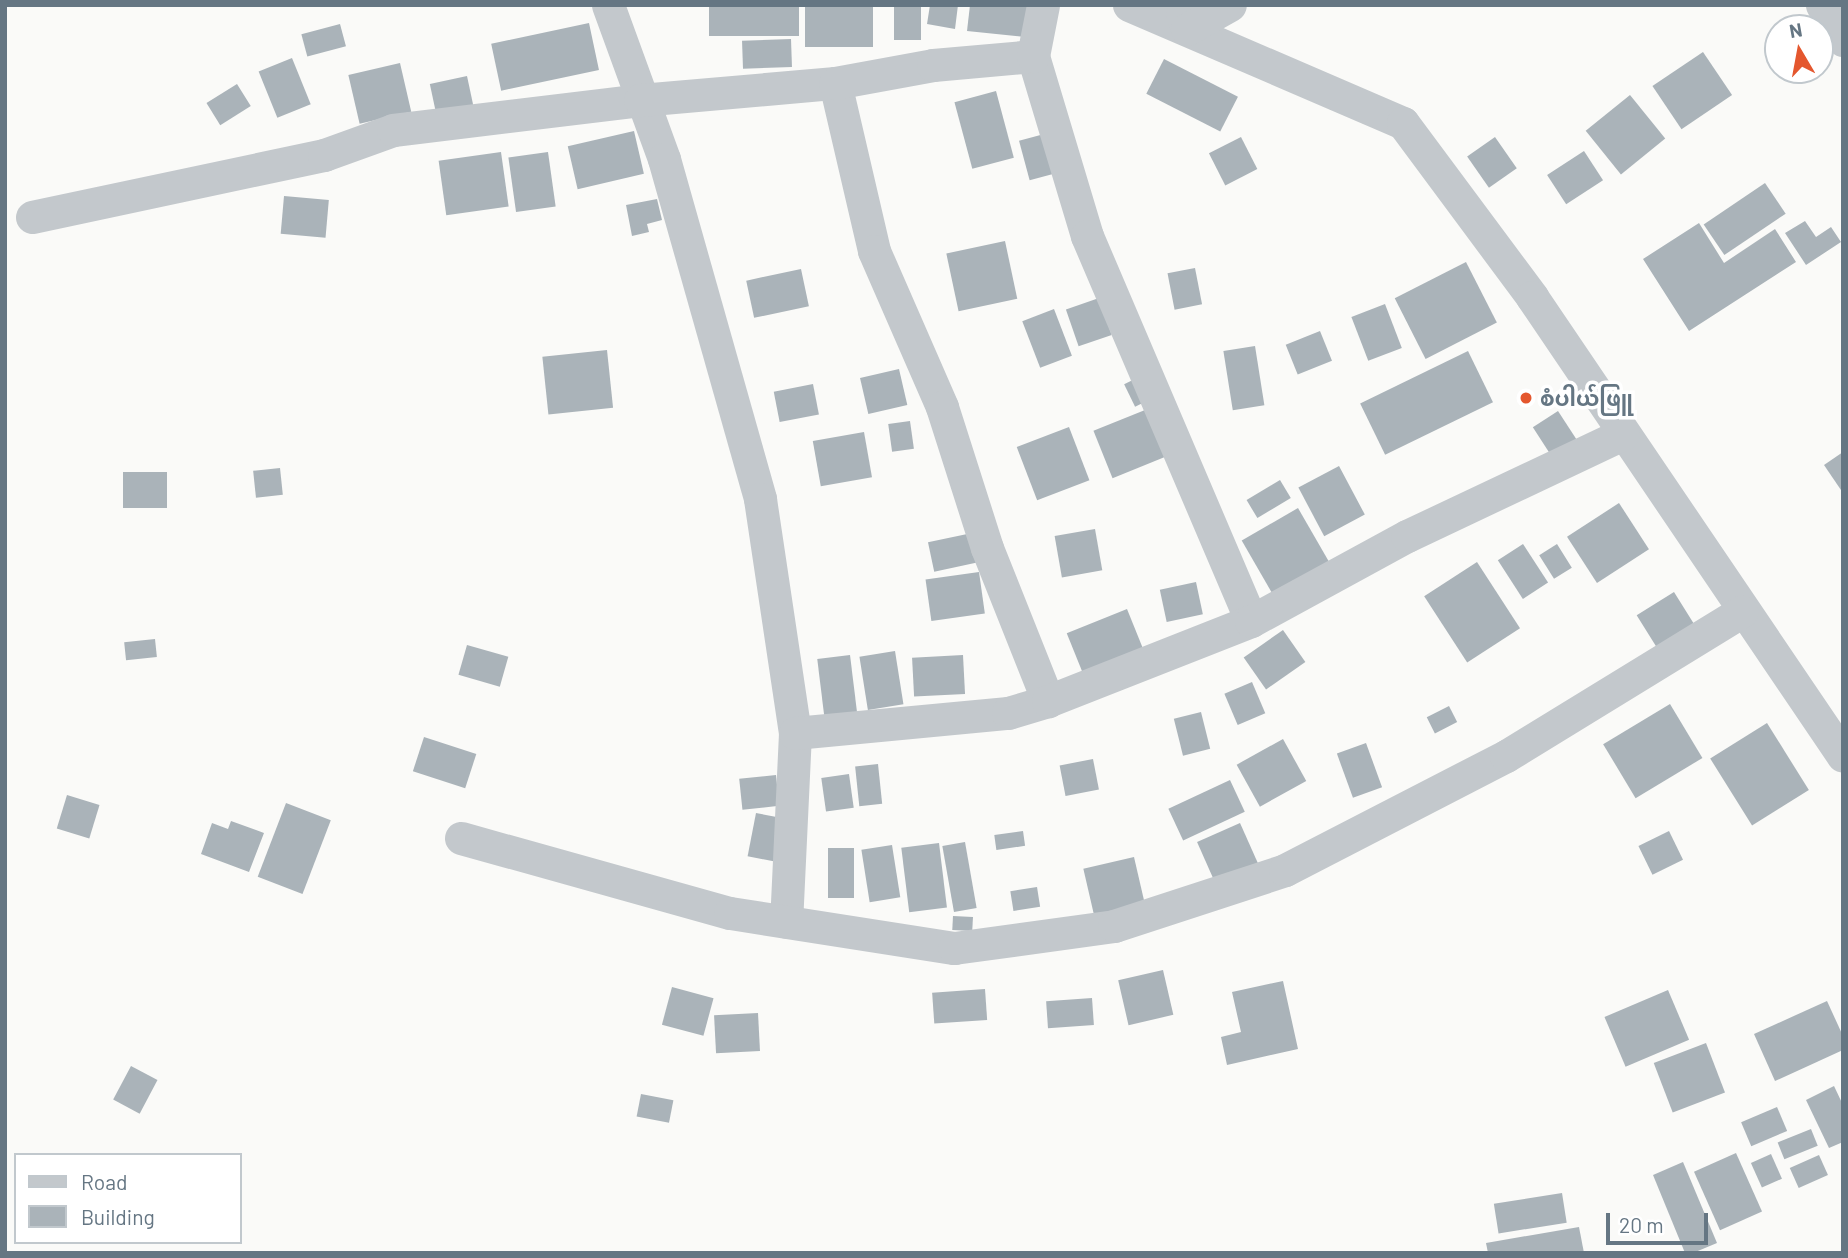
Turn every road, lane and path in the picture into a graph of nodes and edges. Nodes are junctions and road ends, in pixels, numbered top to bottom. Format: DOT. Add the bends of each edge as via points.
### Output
graph roads {
  1 [pos="608,5"];
  2 [pos="1043,5"];
  3 [pos="1129,5"];
  4 [pos="1230,5"];
  5 [pos="1822,5"];
  6 [pos="1183,17"];
  7 [pos="1843,40"];
  8 [pos="1033,56"];
  9 [pos="835,83"];
  10 [pos="640,100"];
  11 [pos="32,218"];
  12 [pos="1623,434"];
  13 [pos="1741,612"];
  14 [pos="1251,621"];
  15 [pos="1048,701"];
  16 [pos="795,733"];
  17 [pos="1843,756"];
  18 [pos="461,838"];
  19 [pos="786,922"];
  1 -- 10 [label="street"];
  2 -- 8 [label="street"];
  3 -- 6 [label="street"];
  4 -- 6 [label="street"];
  5 -- 7 [label="street"];
  6 -- 12 [label="street" via="1404,123 1532,297"];
  8 -- 9 [label="street" via="933,65"];
  8 -- 14 [label="street" via="1087,236"];
  9 -- 10 [label="street"];
  9 -- 15 [label="street" via="874,251 942,407 987,548"];
  10 -- 11 [label="street" via="393,130 324,155"];
  10 -- 16 [label="street" via="664,159 760,499"];
  12 -- 13 [label="street"];
  12 -- 14 [label="street" via="1407,536"];
  13 -- 17 [label="street"];
  13 -- 19 [label="street" via="1506,756 1285,870 1114,926 954,948"];
  14 -- 15 [label="street"];
  15 -- 16 [label="street" via="1008,713"];
  16 -- 19 [label="street"];
  18 -- 19 [label="street" via="730,913"];
}
